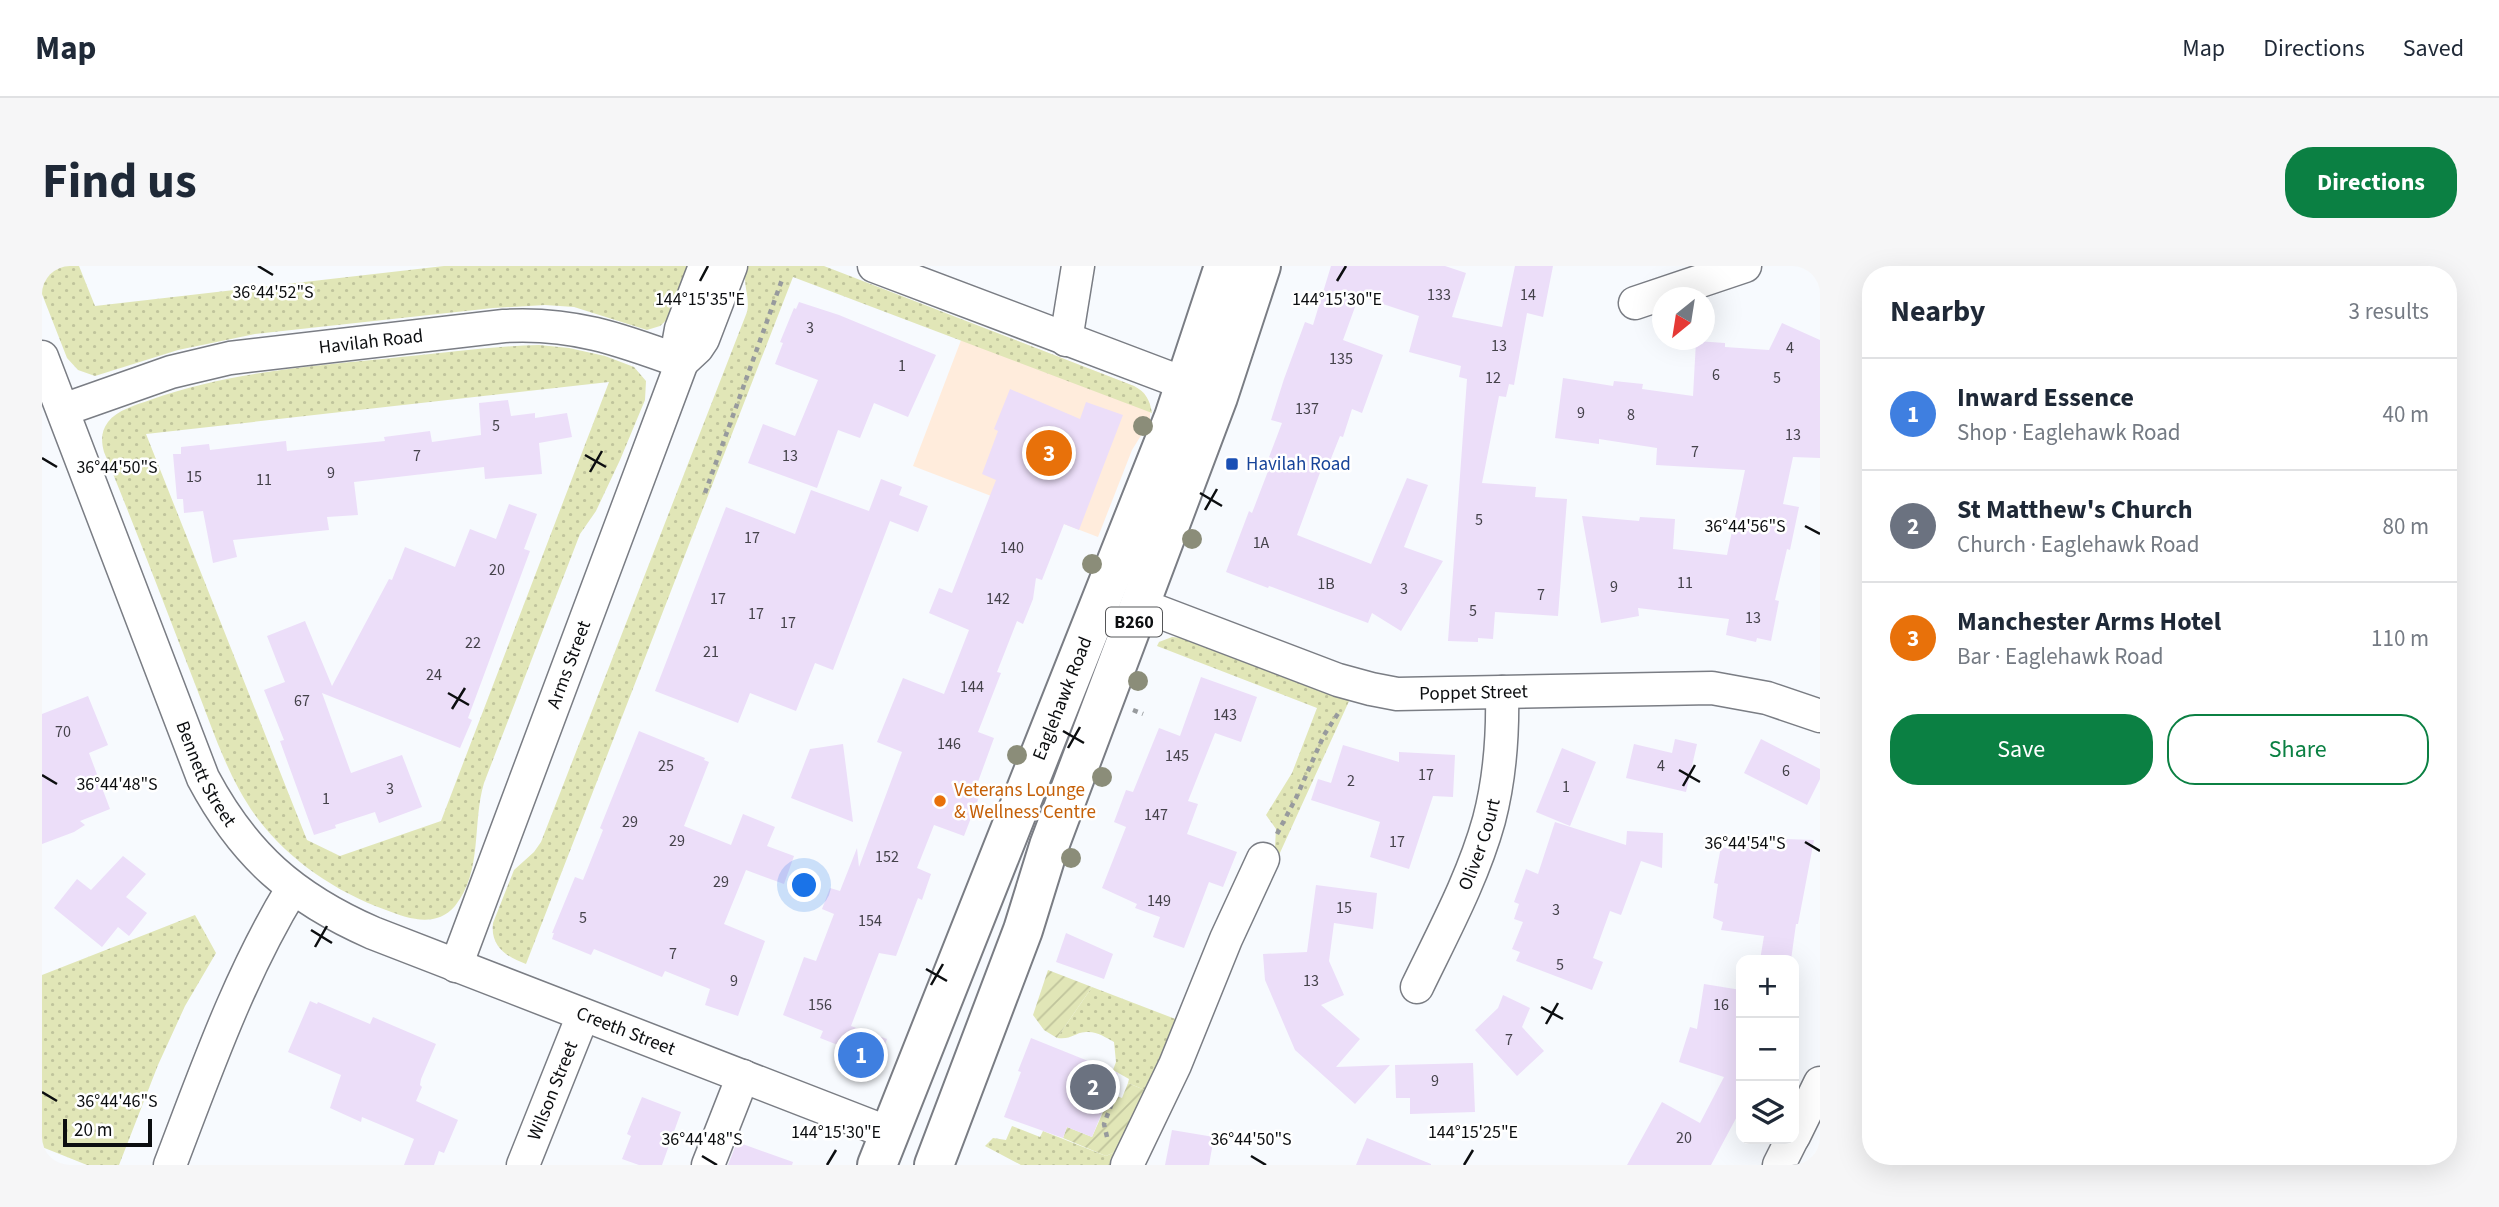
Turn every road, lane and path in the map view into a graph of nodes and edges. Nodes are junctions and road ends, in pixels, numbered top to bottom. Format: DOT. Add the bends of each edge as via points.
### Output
graph roads {
  1 [pos="705,266"];
  2 [pos="731,266"];
  3 [pos="874,266"];
  4 [pos="1078,266"];
  5 [pos="1224,266"];
  6 [pos="1261,266"];
  7 [pos="1745,266"];
  8 [pos="783,277"];
  9 [pos="1635,303"];
  10 [pos="1066,340"];
  11 [pos="42,356"];
  12 [pos="682,362"];
  13 [pos="1202,391"];
  14 [pos="53,397"];
  15 [pos="705,493"];
  16 [pos="1141,605"];
  17 [pos="1502,692"];
  18 [pos="1339,712"];
  19 [pos="1820,716"];
  20 [pos="1264,859"];
  21 [pos="292,889"];
  22 [pos="456,966"];
  23 [pos="1418,987"];
  24 [pos="583,1015"];
  25 [pos="743,1076"];
  26 [pos="1820,1083"];
  27 [pos="1799,1126"];
  28 [pos="1790,1144"];
  29 [pos="883,1149"];
  30 [pos="945,1161"];
  31 [pos="170,1165"];
  32 [pos="523,1165"];
  33 [pos="709,1165"];
  34 [pos="1127,1165"];
  35 [pos="1779,1165"];
  1 -- 12 [label="street, Arms Street" via="681,329"];
  2 -- 12 [label="street, Arms Street" via="703,339"];
  3 -- 10 [label="street"];
  4 -- 10 [label="street"];
  5 -- 13 [label="main road, Eaglehawk Road / B260"];
  6 -- 13 [label="main road, Eaglehawk Road / B260"];
  7 -- 9 [label="street"];
  8 -- 15 [label="path"];
  10 -- 13 [label="street"];
  11 -- 14 [label="street, Bennett Street"];
  12 -- 14 [label="street, Havilah Road" via="574,328 504,326 230,358"];
  12 -- 22 [label="street, Arms Street"];
  13 -- 16 [label="main road, Eaglehawk Road / B260"];
  13 -- 29 [label="main road, Eaglehawk Road / B260"];
  14 -- 21 [label="street, Bennett Street" via="203,778 236,831"];
  16 -- 17 [label="street, Poppet Street" via="1371,690 1425,695"];
  16 -- 30 [label="main road, Eaglehawk Road / B260" via="1049,846"];
  17 -- 19 [label="street, Poppet Street" via="1712,688 1767,698"];
  17 -- 23 [label="street, Oliver Court" via="1501,744 1489,817 1467,881"];
  18 -- 20 [label="path"];
  20 -- 34 [label="street"];
  21 -- 22 [label="street, Creeth Street" via="351,924"];
  21 -- 31 [label="street" via="228,1014"];
  22 -- 24 [label="street, Creeth Street"];
  24 -- 25 [label="street, Creeth Street"];
  24 -- 32 [label="street, Wilson Street"];
  25 -- 29 [label="street, Creeth Street"];
  25 -- 33 [label="street"];
  26 -- 27 [label="street"];
  28 -- 35 [label="street"];
  29 -- 30 [label="main road, Creeth Street"];
}
